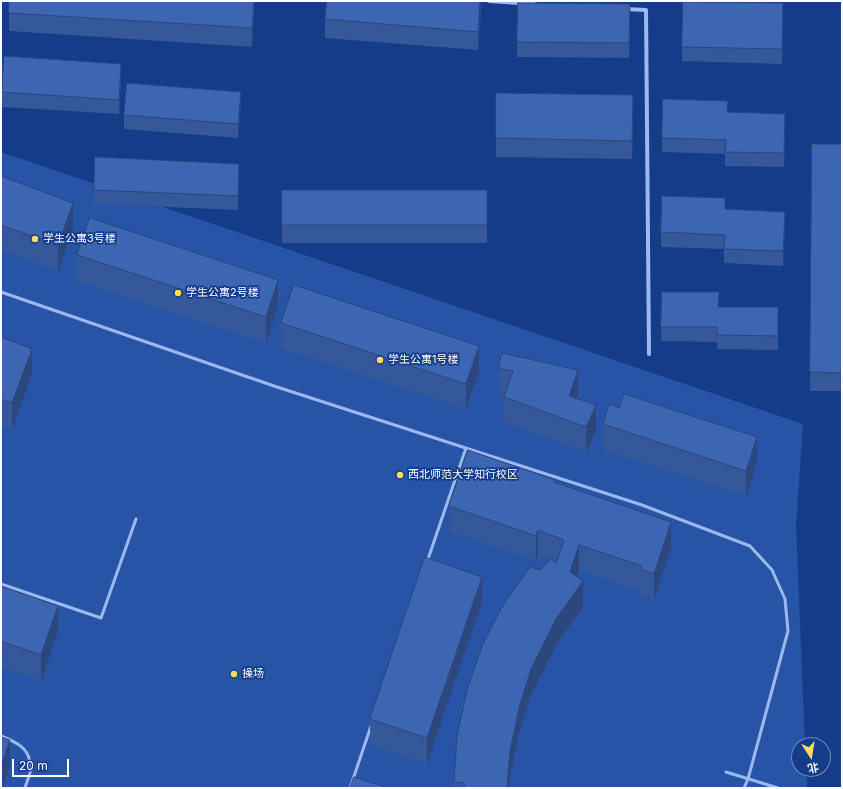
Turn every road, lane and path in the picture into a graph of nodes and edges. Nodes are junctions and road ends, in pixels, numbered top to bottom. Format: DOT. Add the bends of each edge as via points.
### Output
graph roads {
  1 [pos="489,1"];
  2 [pos="536,4"];
  3 [pos="622,9"];
  4 [pos="1,292"];
  5 [pos="649,354"];
  6 [pos="466,448"];
  7 [pos="136,519"];
  8 [pos="424,569"];
  9 [pos="1,584"];
  10 [pos="373,720"];
  11 [pos="1,736"];
  12 [pos="726,772"];
  13 [pos="748,779"];
  14 [pos="25,788"];
  15 [pos="350,788"];
  16 [pos="744,788"];
  17 [pos="778,788"];
  1 -- 2 [label="street"];
  3 -- 5 [label="street" via="646,10"];
  4 -- 6 [label="lane" via="277,387"];
  6 -- 8 [label="lane"];
  6 -- 13 [label="lane" via="642,505 750,546 772,570 785,599 788,631"];
  7 -- 9 [label="lane" via="101,618"];
  10 -- 15 [label="lane"];
  11 -- 14 [label="lane" via="17,742 28,756 31,765"];
  12 -- 13 [label="lane"];
  13 -- 16 [label="lane"];
  13 -- 17 [label="lane"];
}
